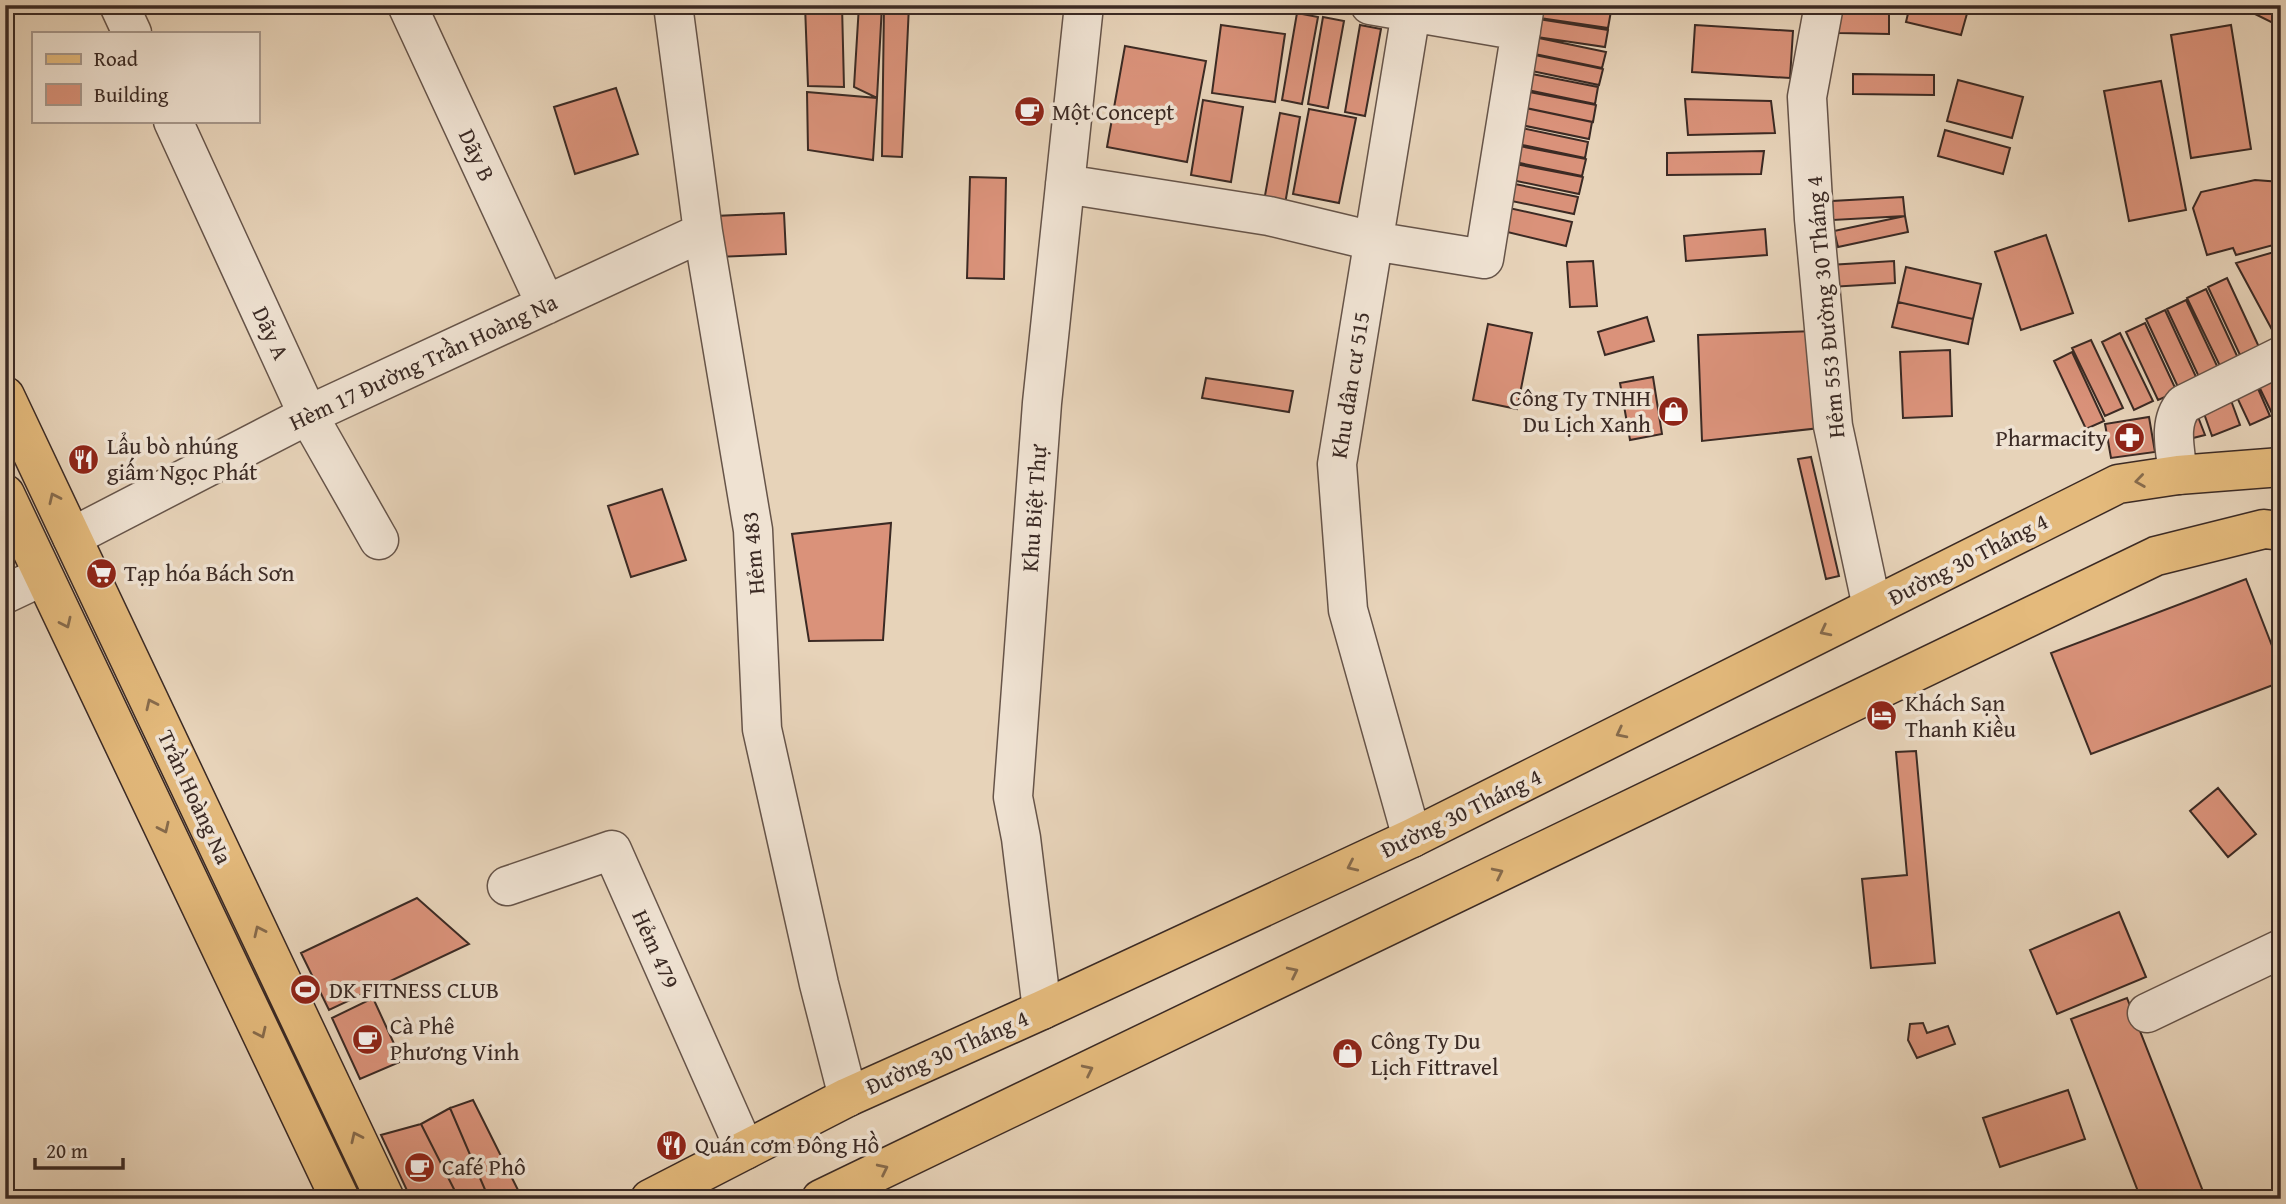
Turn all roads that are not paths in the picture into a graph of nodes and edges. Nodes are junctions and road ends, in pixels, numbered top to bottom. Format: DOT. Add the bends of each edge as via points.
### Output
graph roads {
  1 [pos="119,5"];
  2 [pos="407,5"];
  3 [pos="673,5"];
  4 [pos="1084,5"];
  5 [pos="1370,5"];
  6 [pos="1824,5"];
  7 [pos="1411,12"];
  8 [pos="1523,18"];
  9 [pos="132,32"];
  10 [pos="173,122"];
  11 [pos="1065,184"];
  12 [pos="703,232"];
  13 [pos="1373,241"];
  14 [pos="545,305"];
  15 [pos="2281,356"];
  16 [pos="5,396"];
  17 [pos="308,415"];
  18 [pos="2281,467"];
  19 [pos="2178,475"];
  20 [pos="5,495"];
  21 [pos="2281,531"];
  22 [pos="72,537"];
  23 [pos="379,540"];
  24 [pos="43,576"];
  25 [pos="5,594"];
  26 [pos="1872,607"];
  27 [pos="1412,838"];
  28 [pos="507,886"];
  29 [pos="2281,949"];
  30 [pos="1042,1010"];
  31 [pos="2147,1013"];
  32 [pos="848,1097"];
  33 [pos="745,1150"];
  34 [pos="340,1199"];
  35 [pos="385,1199"];
  36 [pos="650,1199"];
  37 [pos="821,1199"];
  1 -- 9 [label="street"];
  2 -- 14 [label="street, Dãy B"];
  3 -- 12 [label="street, Hẻm 483"];
  4 -- 11 [label="street, Khu Biệt Thự"];
  5 -- 7 [label="street"];
  6 -- 26 [label="street, Hẻm 553 Đường 30 Tháng 4" via="1807,97 1814,219 1833,426"];
  7 -- 8 [label="street"];
  7 -- 13 [label="street, Khu dân cư 515"];
  8 -- 13 [label="street" via="1484,259"];
  10 -- 17 [label="street, Dãy A"];
  11 -- 13 [label="street" via="1269,216"];
  11 -- 30 [label="street, Khu Biệt Thự" via="1042,403 1013,797"];
  12 -- 14 [label="street, Hèm 17 Đường Trần Hoàng Na"];
  12 -- 32 [label="street, Hẻm 483" via="754,530 762,729"];
  13 -- 27 [label="street, Khu dân cư 515" via="1336,464 1348,610"];
  14 -- 17 [label="street, Hèm 17 Đường Trần Hoàng Na"];
  15 -- 19 [label="street" via="2184,404 2177,412"];
  22 -- 16 [label="main road, Trần Hoàng Na, one-way"];
  17 -- 22 [label="street, Hèm 17 Đường Trần Hoàng Na"];
  17 -- 23 [label="street, Dãy A"];
  18 -- 19 [label="main road, Đường 30 Tháng 4"];
  19 -- 26 [label="main road, Đường 30 Tháng 4, one-way" via="2118,484"];
  20 -- 24 [label="main road, Trần Hoàng Na"];
  37 -- 21 [label="main road, one-way" via="2156,556 2264,529"];
  35 -- 22 [label="main road, Trần Hoàng Na, one-way"];
  24 -- 25 [label="street"];
  24 -- 34 [label="main road, Trần Hoàng Na, one-way"];
  26 -- 27 [label="main road, Đường 30 Tháng 4, one-way"];
  27 -- 30 [label="main road, Đường 30 Tháng 4, one-way"];
  28 -- 33 [label="street, Hẻm 479" via="612,850"];
  29 -- 31 [label="street"];
  30 -- 32 [label="main road, Đường 30 Tháng 4"];
  32 -- 33 [label="main road, Đường 30 Tháng 4"];
  33 -- 36 [label="main road, Đường 30 Tháng 4"];
}
